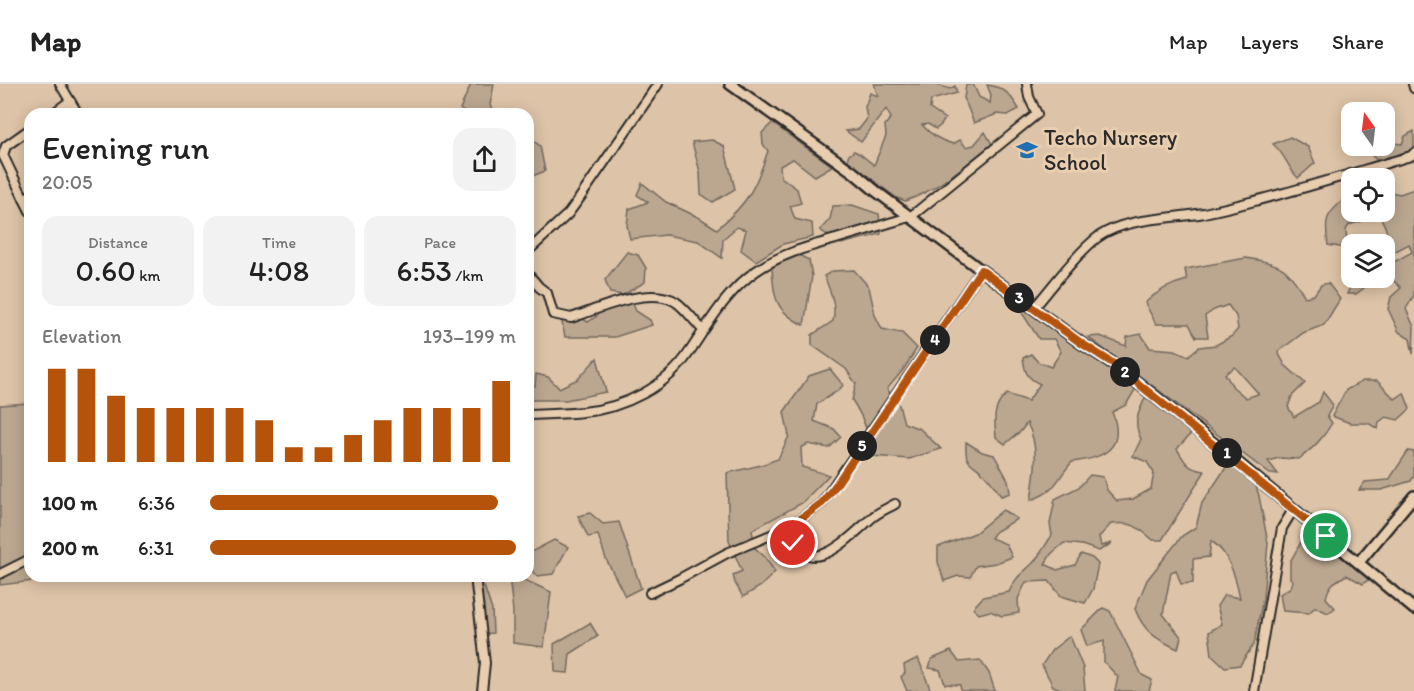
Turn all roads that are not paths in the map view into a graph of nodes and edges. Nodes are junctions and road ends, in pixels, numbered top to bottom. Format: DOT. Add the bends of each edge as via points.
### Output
graph roads {
  1 [pos="60,84"];
  2 [pos="658,84"];
  3 [pos="730,84"];
  4 [pos="1027,84"];
  5 [pos="70,101"];
  6 [pos="60,108"];
  7 [pos="74,108"];
  8 [pos="24,133"];
  9 [pos="1414,153"];
  10 [pos="24,192"];
  11 [pos="910,217"];
  12 [pos="534,245"];
  13 [pos="981,270"];
  14 [pos="534,282"];
  15 [pos="1034,308"];
  16 [pos="703,330"];
  17 [pos="534,415"];
  18 [pos="1414,496"];
  19 [pos="895,504"];
  20 [pos="1293,510"];
  21 [pos="788,528"];
  22 [pos="24,562"];
  23 [pos="1359,562"];
  24 [pos="0,574"];
  25 [pos="476,582"];
  26 [pos="650,592"];
  27 [pos="1414,609"];
  28 [pos="482,691"];
  29 [pos="1254,691"];
  1 -- 5 [label="street"];
  2 -- 12 [label="street" via="574,206"];
  3 -- 11 [label="street"];
  4 -- 11 [label="street" via="1037,114"];
  5 -- 6 [label="street"];
  5 -- 7 [label="street"];
  8 -- 10 [label="street" via="6,146 3,155"];
  9 -- 15 [label="street" via="1272,197 1117,227 1098,237"];
  11 -- 13 [label="street"];
  11 -- 16 [label="street" via="804,247 774,260 739,287"];
  13 -- 15 [label="street"];
  13 -- 21 [label="street" via="836,485 822,503"];
  14 -- 16 [label="street" via="547,293 553,314 562,318 632,298 656,296 678,303"];
  15 -- 20 [label="street" via="1114,364"];
  16 -- 17 [label="street" via="678,367 640,395 583,412"];
  18 -- 23 [label="street"];
  19 -- 21 [label="street" via="876,514 842,546 821,554 800,552"];
  20 -- 23 [label="street"];
  20 -- 29 [label="street" via="1282,528"];
  21 -- 26 [label="street"];
  22 -- 24 [label="street"];
  23 -- 27 [label="street"];
  25 -- 28 [label="street" via="484,663"];
}
